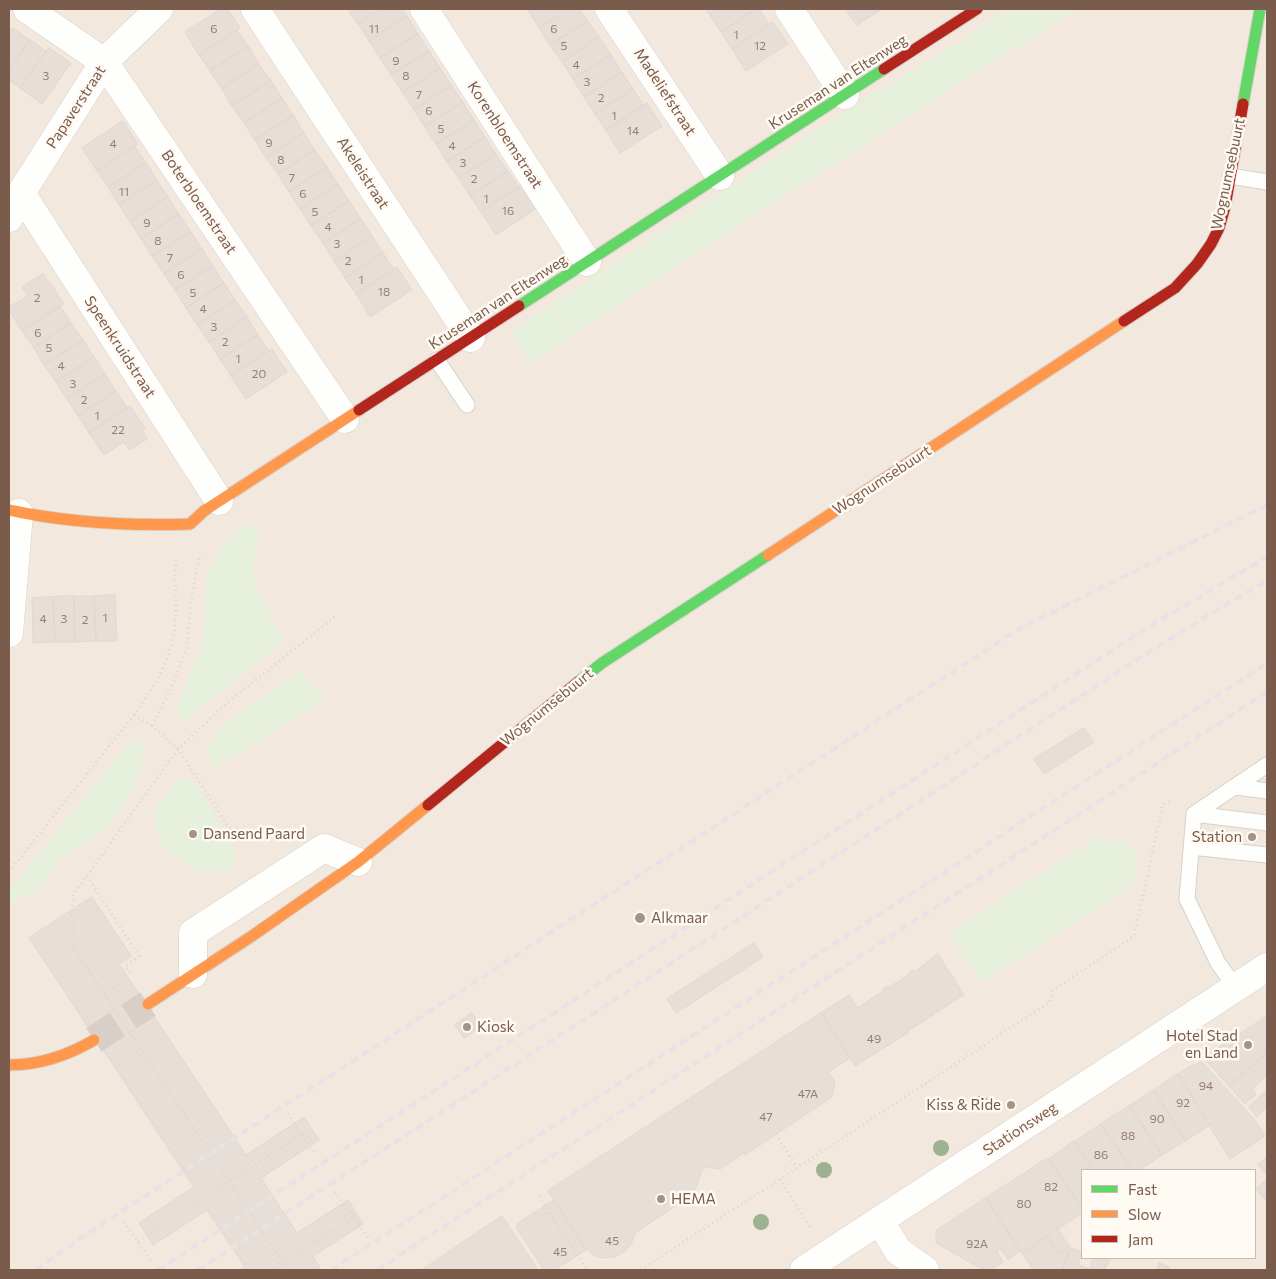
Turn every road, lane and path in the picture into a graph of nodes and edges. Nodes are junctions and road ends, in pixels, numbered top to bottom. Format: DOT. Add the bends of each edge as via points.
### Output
graph roads {
  1 [pos="27,9"];
  2 [pos="159,9"];
  3 [pos="255,9"];
  4 [pos="424,9"];
  5 [pos="609,9"];
  6 [pos="789,9"];
  7 [pos="976,9"];
  8 [pos="1260,9"];
  9 [pos="104,62"];
  10 [pos="845,95"];
  11 [pos="720,176"];
  12 [pos="1230,176"];
  13 [pos="1267,182"];
  14 [pos="21,193"];
  15 [pos="9,218"];
  16 [pos="587,262"];
  17 [pos="471,338"];
  18 [pos="437,360"];
  19 [pos="467,405"];
  20 [pos="345,419"];
  21 [pos="219,502"];
  22 [pos="14,511"];
  23 [pos="190,524"];
  24 [pos="201,551"];
  25 [pos="337,615"];
  26 [pos="9,633"];
  27 [pos="134,715"];
  28 [pos="152,726"];
  29 [pos="178,749"];
  30 [pos="1267,765"];
  31 [pos="1235,786"];
  32 [pos="1267,791"];
  33 [pos="1194,814"];
  34 [pos="1267,823"];
  35 [pos="240,825"];
  36 [pos="1191,847"];
  37 [pos="1267,856"];
  38 [pos="358,862"];
  39 [pos="9,872"];
  40 [pos="87,876"];
  41 [pos="1142,897"];
  42 [pos="1266,971"];
  43 [pos="193,974"];
  44 [pos="1236,988"];
  45 [pos="104,994"];
  46 [pos="148,1004"];
  47 [pos="94,1040"];
  48 [pos="9,1065"];
  49 [pos="288,1114"];
  50 [pos="302,1134"];
  51 [pos="776,1134"];
  52 [pos="316,1154"];
  53 [pos="798,1168"];
  54 [pos="780,1179"];
  55 [pos="230,1182"];
  56 [pos="335,1192"];
  57 [pos="539,1196"];
  58 [pos="354,1217"];
  59 [pos="880,1221"];
  60 [pos="124,1222"];
  61 [pos="368,1237"];
  62 [pos="138,1242"];
  63 [pos="827,1255"];
  64 [pos="152,1262"];
  65 [pos="282,1263"];
  66 [pos="271,1270"];
  67 [pos="287,1270"];
  68 [pos="587,1270"];
  69 [pos="641,1270"];
  70 [pos="804,1270"];
  71 [pos="925,1270"];
  1 -- 9 [label="street, Boterbloemstraat"];
  2 -- 9 [label="street, Papaverstraat"];
  3 -- 17 [label="street, Akeleistraat"];
  4 -- 16 [label="street, Korenbloemstraat"];
  5 -- 11 [label="street, Madeliefstraat"];
  6 -- 10 [label="street"];
  7 -- 10 [label="street, Kruseman van Eltenweg"];
  8 -- 12 [label="street, Wognumsebuurt"];
  9 -- 14 [label="street, Papaverstraat"];
  9 -- 20 [label="street, Boterbloemstraat"];
  10 -- 11 [label="street, Kruseman van Eltenweg"];
  11 -- 16 [label="street, Kruseman van Eltenweg"];
  12 -- 13 [label="lane"];
  12 -- 38 [label="street, Wognumsebuurt" via="1215,238 1194,270 1175,288 602,663"];
  14 -- 15 [label="street, Papaverstraat"];
  14 -- 21 [label="street, Speenkruidstraat"];
  16 -- 17 [label="street, Kruseman van Eltenweg"];
  17 -- 18 [label="street, Kruseman van Eltenweg"];
  18 -- 19 [label="lane"];
  18 -- 20 [label="street, Kruseman van Eltenweg"];
  20 -- 21 [label="street, Kruseman van Eltenweg"];
  21 -- 23 [label="street, Kruseman van Eltenweg"];
  22 -- 23 [label="street" via="110,525"];
  22 -- 26 [label="street"];
  23 -- 27 [label="path" via="176,554 176,614 168,658"];
  24 -- 28 [label="path" via="187,647"];
  25 -- 29 [label="path" via="228,702"];
  27 -- 28 [label="path"];
  27 -- 39 [label="path"];
  28 -- 29 [label="path"];
  29 -- 35 [label="path" via="231,831"];
  29 -- 40 [label="path"];
  30 -- 31 [label="lane"];
  31 -- 32 [label="lane"];
  31 -- 33 [label="lane"];
  33 -- 34 [label="lane"];
  33 -- 36 [label="lane"];
  36 -- 37 [label="lane"];
  36 -- 44 [label="lane" via="1187,899 1218,963"];
  38 -- 43 [label="street, Wognumsebuurt" via="324,848 193,932"];
  40 -- 45 [label="path" via="73,894 72,946"];
  40 -- 45 [label="path" via="139,956 125,966 132,975"];
  41 -- 53 [label="path" via="1134,936 1052,991 1050,1002"];
  42 -- 44 [label="street, Stationsweg"];
  43 -- 46 [label="street, Wognumsebuurt"];
  44 -- 59 [label="street, Stationsweg"];
  45 -- 55 [label="path, bridge"];
  47 -- 48 [label="street" via="41,1063"];
  49 -- 50 [label="path"];
  50 -- 52 [label="path"];
  50 -- 55 [label="path"];
  51 -- 53 [label="path"];
  53 -- 54 [label="path"];
  54 -- 63 [label="path"];
  54 -- 69 [label="path"];
  55 -- 62 [label="path"];
  55 -- 65 [label="path, bridge"];
  56 -- 58 [label="path"];
  57 -- 68 [label="path"];
  58 -- 61 [label="path"];
  58 -- 65 [label="path"];
  59 -- 63 [label="street, Stationsweg"];
  59 -- 71 [label="street" via="898,1251"];
  60 -- 62 [label="path"];
  62 -- 64 [label="path"];
  63 -- 70 [label="street, Stationsweg"];
  65 -- 66 [label="path"];
  65 -- 67 [label="path, bridge"];
}
